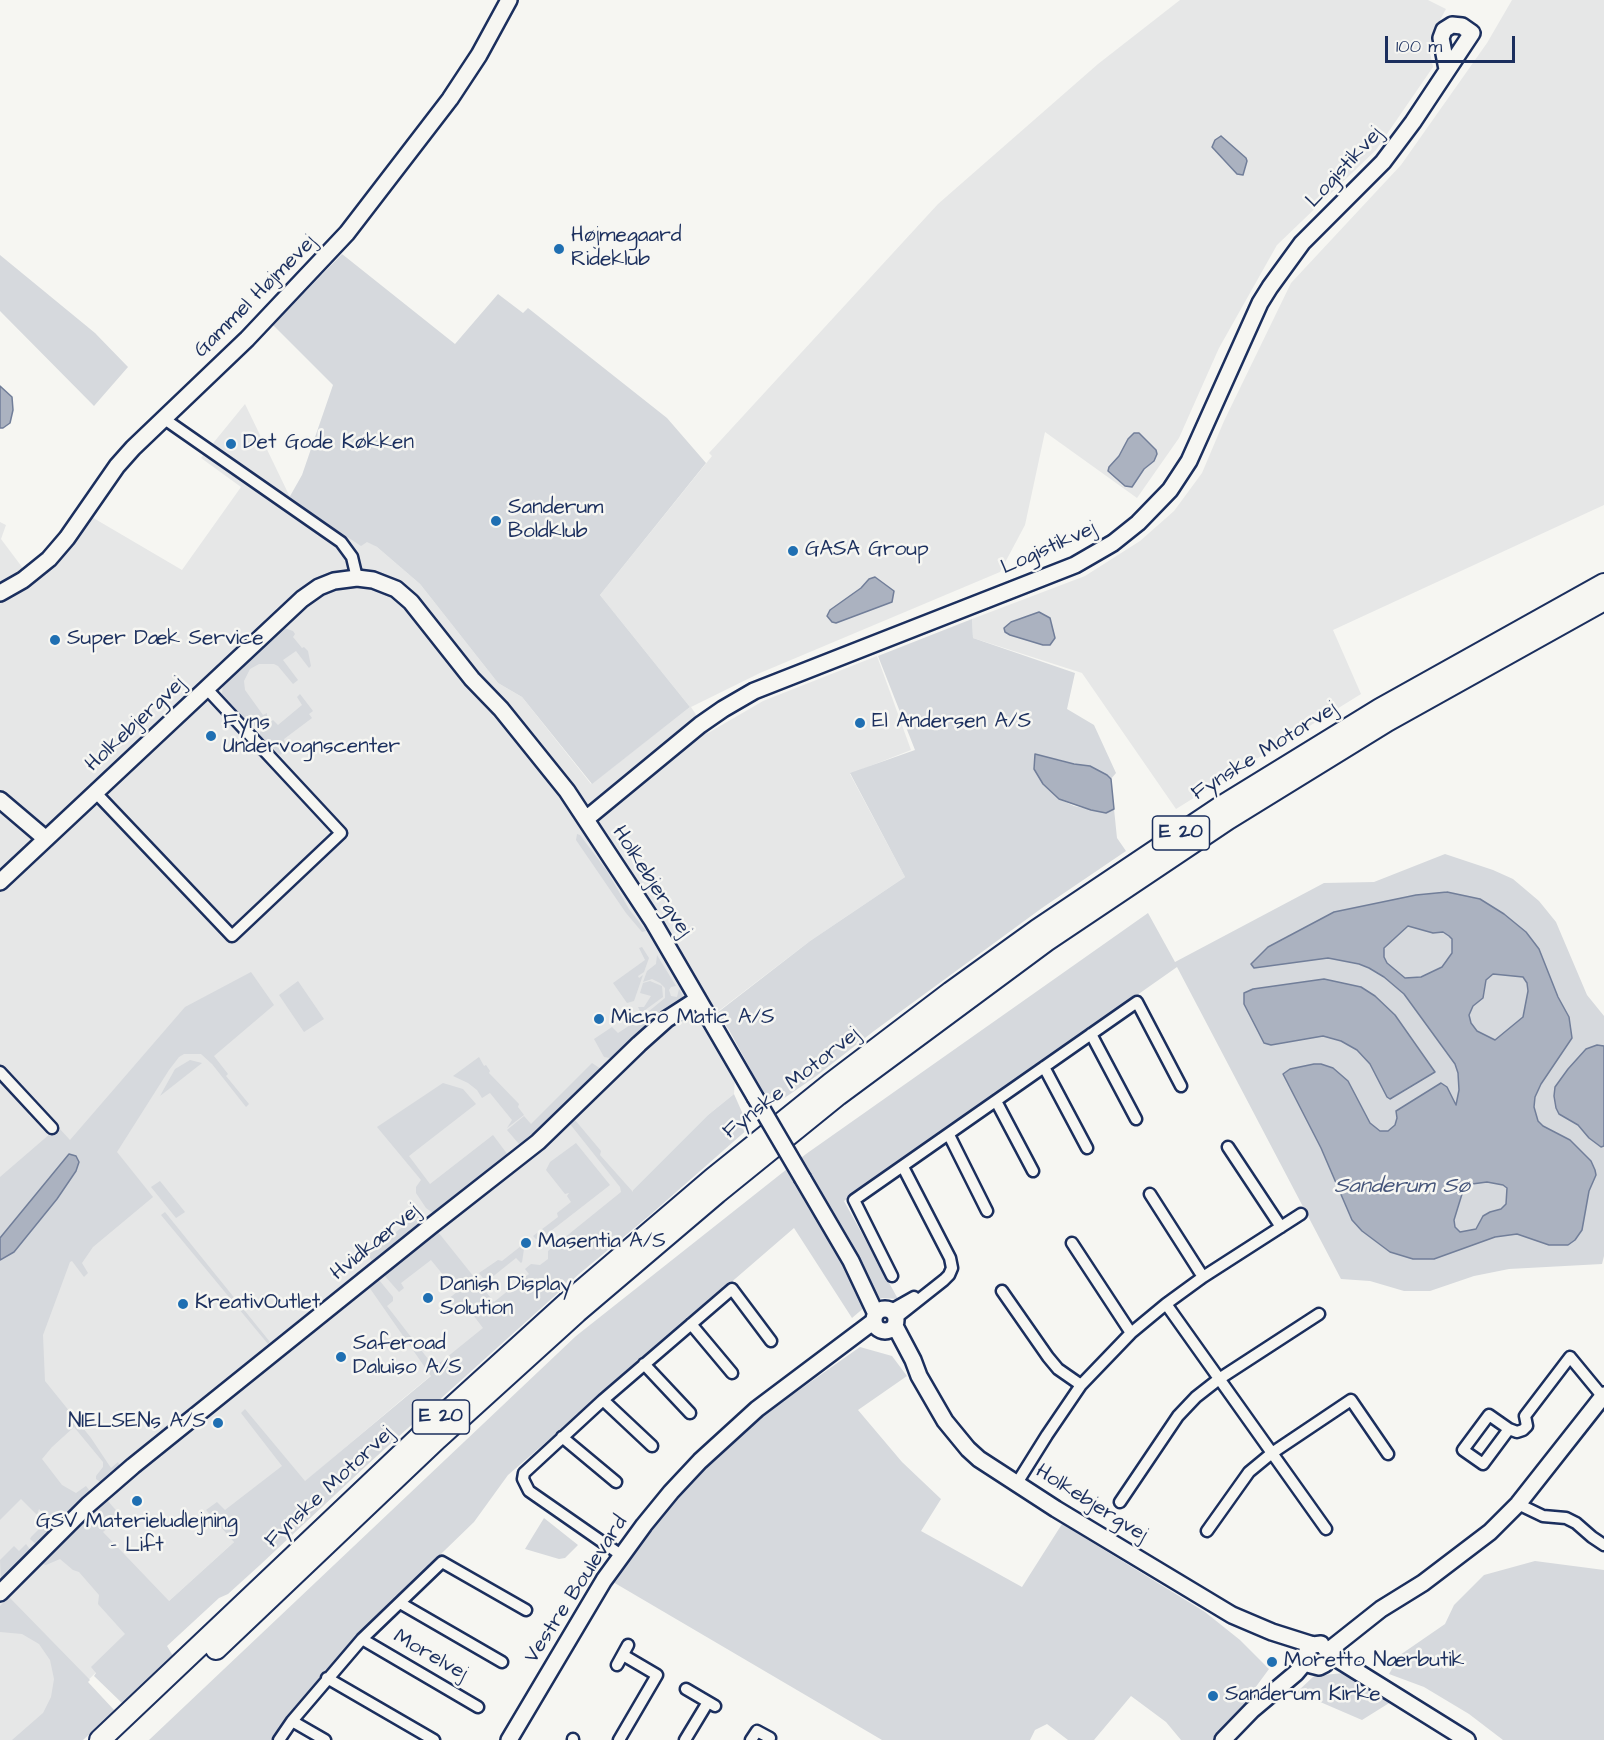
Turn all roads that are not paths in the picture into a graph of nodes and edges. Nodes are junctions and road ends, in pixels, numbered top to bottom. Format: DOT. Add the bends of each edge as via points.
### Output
graph roads {
  1 [pos="509,0"];
  2 [pos="1447,69"];
  3 [pos="163,418"];
  4 [pos="357,578"];
  5 [pos="1604,584"];
  6 [pos="0,593"];
  7 [pos="1604,600"];
  8 [pos="206,688"];
  9 [pos="96,793"];
  10 [pos="0,800"];
  11 [pos="586,819"];
  12 [pos="46,839"];
  13 [pos="0,882"];
  14 [pos="698,999"];
  15 [pos="1091,1034"];
  16 [pos="1044,1068"];
  17 [pos="0,1072"];
  18 [pos="1181,1086"];
  19 [pos="996,1101"];
  20 [pos="1136,1119"];
  21 [pos="52,1128"];
  22 [pos="949,1135"];
  23 [pos="1228,1147"];
  24 [pos="1086,1148"];
  25 [pos="903,1167"];
  26 [pos="1033,1172"];
  27 [pos="1150,1194"];
  28 [pos="987,1211"];
  29 [pos="1301,1214"];
  30 [pos="1281,1227"];
  31 [pos="1072,1243"];
  32 [pos="892,1276"];
  33 [pos="1203,1277"];
  34 [pos="1002,1291"];
  35 [pos="1166,1304"];
  36 [pos="1319,1314"];
  37 [pos="886,1320"];
  38 [pos="691,1324"];
  39 [pos="1131,1333"];
  40 [pos="771,1341"];
  41 [pos="644,1365"];
  42 [pos="732,1373"];
  43 [pos="1219,1379"];
  44 [pos="1081,1386"];
  45 [pos="1603,1396"];
  46 [pos="603,1400"];
  47 [pos="690,1413"];
  48 [pos="1509,1429"];
  49 [pos="562,1437"];
  50 [pos="652,1446"];
  51 [pos="1272,1453"];
  52 [pos="1388,1454"];
  53 [pos="616,1482"];
  54 [pos="1017,1483"];
  55 [pos="1120,1502"];
  56 [pos="1518,1504"];
  57 [pos="1326,1529"];
  58 [pos="1207,1530"];
  59 [pos="1604,1545"];
  60 [pos="621,1555"];
  61 [pos="0,1593"];
  62 [pos="400,1603"];
  63 [pos="526,1610"];
  64 [pos="362,1639"];
  65 [pos="1317,1655"];
  66 [pos="502,1662"];
  67 [pos="617,1665"];
  68 [pos="327,1678"];
  69 [pos="686,1689"];
  70 [pos="478,1707"];
  71 [pos="292,1721"];
  72 [pos="770,1738"];
  73 [pos="99,1740"];
  74 [pos="119,1740"];
  75 [pos="279,1740"];
  76 [pos="325,1740"];
  77 [pos="434,1740"];
  78 [pos="509,1740"];
  79 [pos="619,1740"];
  80 [pos="685,1740"];
  81 [pos="751,1740"];
  82 [pos="1222,1740"];
  83 [pos="1467,1740"];
  1 -- 3 [label="street, Gammel Højmevej" via="455,91 347,233 247,339"];
  2 -- 11 [label="street, Logistikvej" via="1383,162 1302,243 1279,273 1260,303 1189,461 1170,490 1138,523 1075,565 754,691 708,720"];
  3 -- 4 [label="street" via="340,542 352,557"];
  3 -- 6 [label="street, Gammel Højmevej" via="117,466 49,559"];
  4 -- 8 [label="street, Holkebjergvej" via="334,581 310,592"];
  4 -- 11 [label="street, Holkebjergvej" via="388,585 411,602"];
  5 -- 73 [label="highway, Fynske Motorvej / E 20" via="1380,709 1219,808 1037,930 830,1084 702,1186 568,1302"];
  7 -- 74 [label="highway, Fynske Motorvej / E 20" via="1387,721 1228,819 1046,941 847,1088 577,1312"];
  8 -- 9 [label="street, Holkebjergvej"];
  8 -- 9 [label="street, Holkebjergvej" via="341,833 232,936"];
  9 -- 12 [label="street, Holkebjergvej"];
  10 -- 12 [label="street"];
  11 -- 14 [label="street, Holkebjergvej"];
  12 -- 13 [label="street, Holkebjergvej"];
  14 -- 37 [label="street, Holkebjergvej, bridge"];
  14 -- 61 [label="street, Hvidkærvej" via="639,1044 538,1142 133,1466"];
  15 -- 16 [label="street"];
  15 -- 18 [label="street" via="1137,1002"];
  15 -- 20 [label="street"];
  16 -- 19 [label="street"];
  16 -- 24 [label="street"];
  17 -- 21 [label="street"];
  19 -- 22 [label="street"];
  19 -- 26 [label="street"];
  22 -- 25 [label="street"];
  22 -- 28 [label="street"];
  23 -- 30 [label="street"];
  25 -- 32 [label="street" via="854,1200"];
  25 -- 37 [label="street" via="952,1268 936,1286"];
  27 -- 33 [label="street"];
  29 -- 30 [label="street"];
  30 -- 33 [label="street"];
  31 -- 39 [label="street"];
  33 -- 35 [label="street"];
  34 -- 44 [label="street" via="1048,1357"];
  35 -- 39 [label="street"];
  35 -- 43 [label="street"];
  36 -- 43 [label="street"];
  37 -- 54 [label="street, Holkebjergvej" via="945,1421 979,1459"];
  37 -- 60 [label="street, Vestre Boulevard" via="783,1389 721,1441 671,1492"];
  38 -- 40 [label="street" via="732,1289"];
  38 -- 41 [label="street"];
  38 -- 42 [label="street"];
  39 -- 44 [label="street"];
  41 -- 46 [label="street"];
  41 -- 47 [label="street"];
  43 -- 51 [label="street"];
  43 -- 55 [label="street" via="1178,1416"];
  44 -- 54 [label="street"];
  45 -- 48 [label="street" via="1570,1357 1525,1416 1527,1426 1517,1432"];
  45 -- 56 [label="street"];
  46 -- 49 [label="street"];
  46 -- 50 [label="street"];
  48 -- 48 [label="street" via="1489,1415 1463,1450 1483,1464"];
  49 -- 53 [label="street"];
  49 -- 60 [label="street" via="524,1473 525,1485"];
  51 -- 52 [label="street" via="1352,1400"];
  51 -- 57 [label="street"];
  51 -- 58 [label="street" via="1249,1472"];
  54 -- 65 [label="street, Holkebjergvej" via="1201,1598"];
  56 -- 59 [label="street" via="1543,1516 1576,1522"];
  56 -- 65 [label="street" via="1465,1553 1381,1609 1363,1616"];
  60 -- 78 [label="street, Vestre Boulevard"];
  62 -- 63 [label="street, Morelvej" via="442,1562"];
  62 -- 64 [label="street, Morelvej"];
  62 -- 66 [label="street, Morelvej"];
  64 -- 68 [label="street, Morelvej"];
  64 -- 70 [label="street, Morelvej"];
  65 -- 82 [label="street"];
  65 -- 83 [label="street, Holkebjergvej" via="1337,1669 1380,1687"];
  67 -- 79 [label="street" via="626,1650 657,1675"];
  68 -- 71 [label="street, Morelvej"];
  68 -- 77 [label="street"];
  69 -- 80 [label="street" via="711,1704"];
  71 -- 75 [label="street, Morelvej"];
  71 -- 76 [label="street"];
  72 -- 81 [label="street" via="757,1731"];
}
